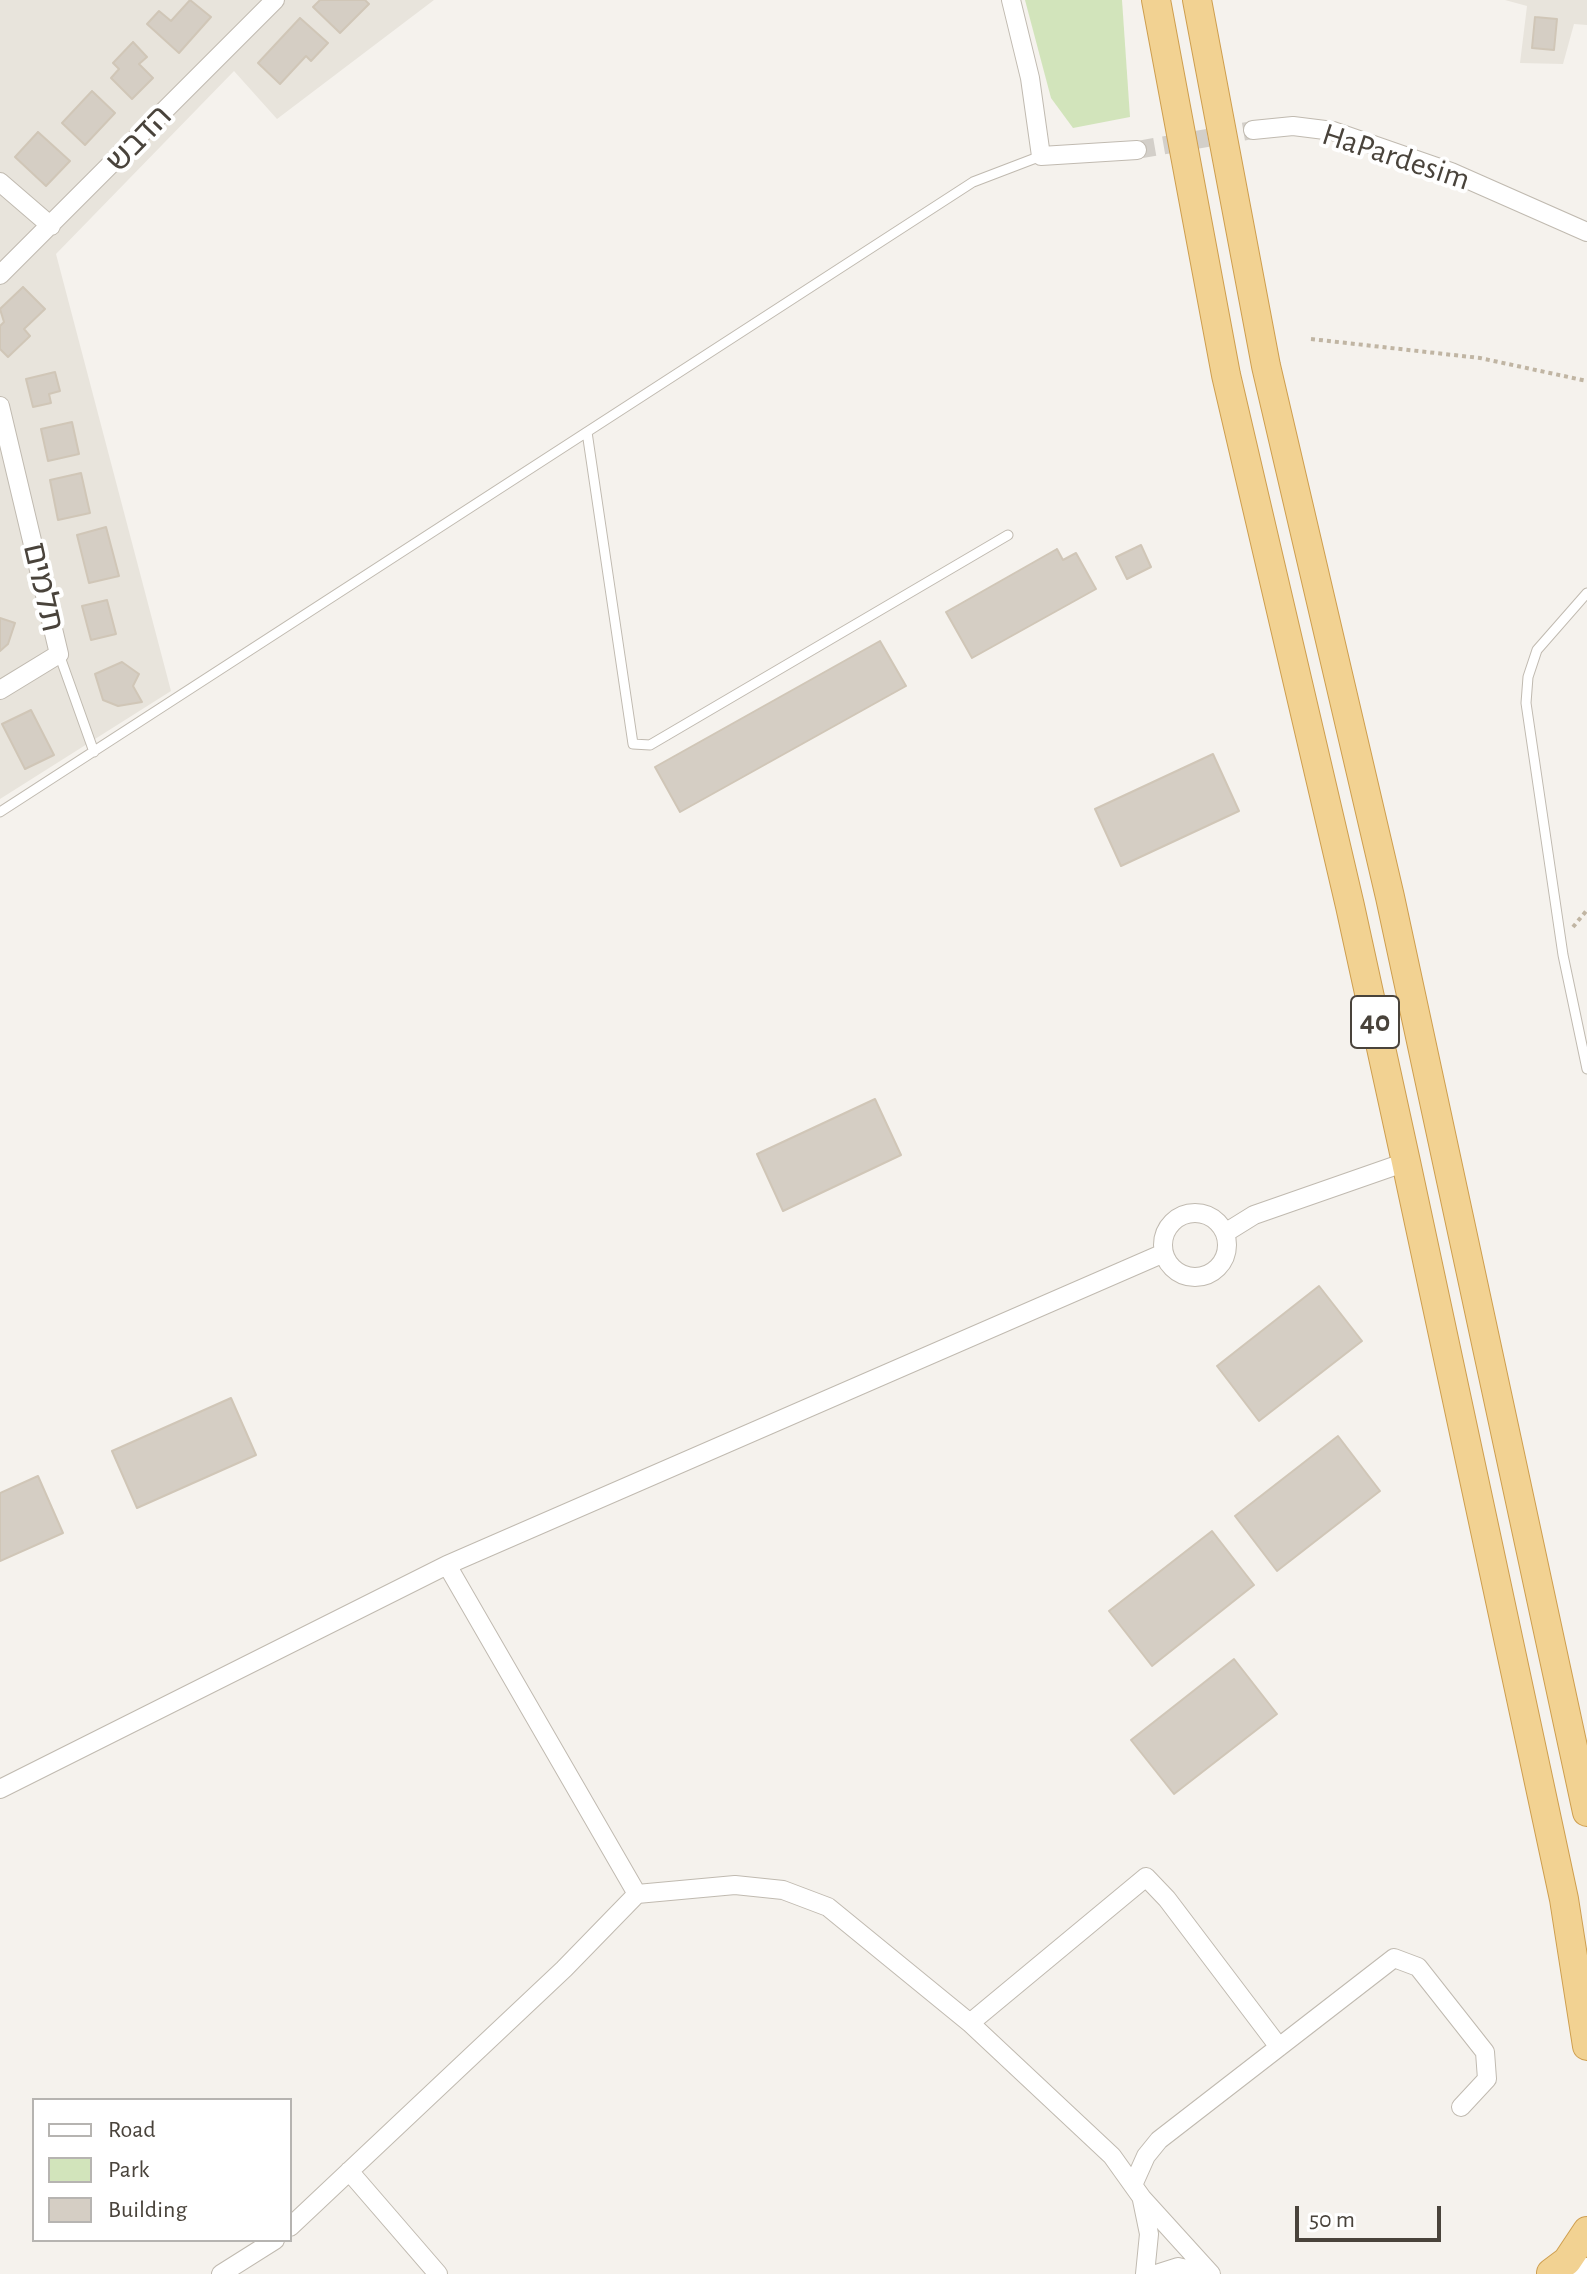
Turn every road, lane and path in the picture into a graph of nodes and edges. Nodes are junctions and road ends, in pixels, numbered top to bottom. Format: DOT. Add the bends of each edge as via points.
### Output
graph roads {
  1 [pos="275,0"];
  2 [pos="1011,0"];
  3 [pos="1156,0"];
  4 [pos="1197,0"];
  5 [pos="1253,130"];
  6 [pos="1137,150"];
  7 [pos="1041,156"];
  8 [pos="0,182"];
  9 [pos="51,226"];
  10 [pos="1587,232"];
  11 [pos="0,275"];
  12 [pos="1311,339"];
  13 [pos="1587,381"];
  14 [pos="0,406"];
  15 [pos="587,432"];
  16 [pos="1008,535"];
  17 [pos="1587,593"];
  18 [pos="59,654"];
  19 [pos="0,690"];
  20 [pos="94,752"];
  21 [pos="0,812"];
  22 [pos="1587,1069"];
  23 [pos="1406,1162"];
  24 [pos="1225,1233"];
  25 [pos="1164,1253"];
  26 [pos="447,1565"];
  27 [pos="0,1789"];
  28 [pos="1587,1812"];
  29 [pos="637,1894"];
  30 [pos="970,2023"];
  31 [pos="1587,2046"];
  32 [pos="1279,2047"];
  33 [pos="1461,2107"];
  34 [pos="349,2171"];
  35 [pos="1138,2192"];
  36 [pos="292,2225"];
  37 [pos="1587,2231"];
  38 [pos="272,2242"];
  39 [pos="1587,2267"];
  40 [pos="221,2274"];
  41 [pos="438,2274"];
  42 [pos="1145,2274"];
  43 [pos="1156,2274"];
  44 [pos="1209,2274"];
  45 [pos="1548,2274"];
  1 -- 9 [label="street, הדבש"];
  2 -- 7 [label="street"];
  3 -- 23 [label="highway, 40" via="1226,375"];
  4 -- 28 [label="highway, 40" via="1266,366 1390,897"];
  5 -- 10 [label="street, HaPardesim" via="1293,126 1333,131 1490,189"];
  6 -- 7 [label="street"];
  7 -- 15 [label="lane" via="973,182"];
  8 -- 9 [label="street"];
  9 -- 11 [label="street, הדבש"];
  12 -- 13 [label="path" via="1480,358"];
  14 -- 18 [label="street, תלמים"];
  15 -- 16 [label="lane" via="633,744 650,745"];
  15 -- 20 [label="lane"];
  17 -- 22 [label="lane" via="1537,650 1526,703 1563,955"];
  18 -- 19 [label="street, תלמים"];
  18 -- 20 [label="lane"];
  20 -- 21 [label="lane"];
  23 -- 24 [label="street" via="1254,1215"];
  23 -- 31 [label="highway, 40" via="1564,1899"];
  24 -- 25 [label="street" via="1211,1217 1180,1216 1166,1232"];
  24 -- 25 [label="street" via="1226,1254 1205,1276 1184,1276"];
  25 -- 26 [label="street"];
  26 -- 27 [label="street"];
  26 -- 29 [label="street"];
  29 -- 30 [label="street" via="735,1885 783,1890 816,1902"];
  29 -- 34 [label="street"];
  30 -- 32 [label="street" via="1146,1877"];
  30 -- 35 [label="street" via="1112,2156"];
  32 -- 33 [label="street" via="1394,1958 1418,1967 1485,2052 1487,2079"];
  32 -- 35 [label="street" via="1159,2140 1146,2156"];
  34 -- 36 [label="street"];
  34 -- 41 [label="street"];
  35 -- 42 [label="street" via="1149,2234"];
  35 -- 44 [label="street"];
  37 -- 45 [label="highway" via="1567,2261"];
  38 -- 40 [label="street"];
  39 -- 45 [label="street"];
  43 -- 44 [label="street" via="1178,2267"];
}
